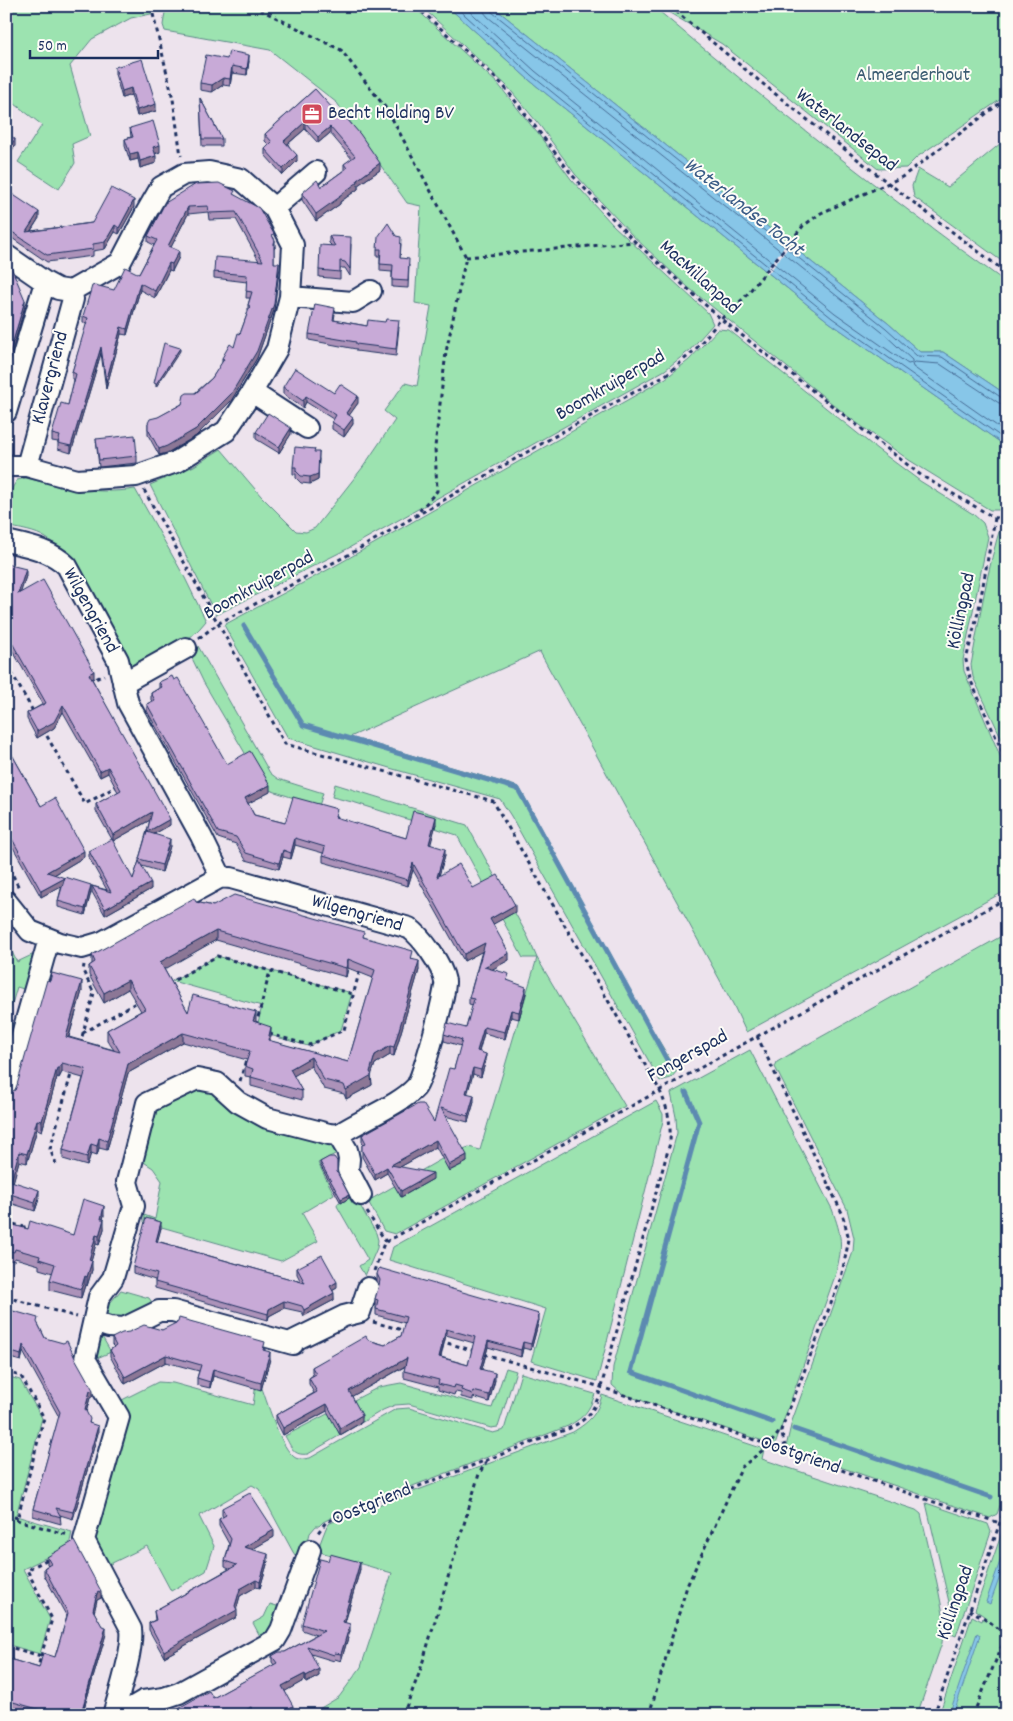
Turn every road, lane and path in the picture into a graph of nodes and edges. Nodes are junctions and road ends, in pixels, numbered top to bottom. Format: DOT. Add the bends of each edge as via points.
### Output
graph roads {
  1 [pos="152,6"];
  2 [pos="253,6"];
  3 [pos="416,6"];
  4 [pos="670,6"];
  5 [pos="1007,98"];
  6 [pos="316,172"];
  7 [pos="184,174"];
  8 [pos="888,183"];
  9 [pos="274,208"];
  10 [pos="636,242"];
  11 [pos="6,255"];
  12 [pos="466,257"];
  13 [pos="1007,273"];
  14 [pos="45,282"];
  15 [pos="71,291"];
  16 [pos="371,291"];
  17 [pos="290,297"];
  18 [pos="721,319"];
  19 [pos="252,392"];
  20 [pos="6,412"];
  21 [pos="306,428"];
  22 [pos="12,468"];
  23 [pos="136,476"];
  24 [pos="1007,517"];
  25 [pos="995,518"];
  26 [pos="413,519"];
  27 [pos="6,541"];
  28 [pos="219,623"];
  29 [pos="186,648"];
  30 [pos="6,664"];
  31 [pos="7,669"];
  32 [pos="121,675"];
  33 [pos="85,685"];
  34 [pos="42,708"];
  35 [pos="34,712"];
  36 [pos="38,720"];
  37 [pos="43,729"];
  38 [pos="1007,762"];
  39 [pos="126,781"];
  40 [pos="221,877"];
  41 [pos="1007,898"];
  42 [pos="6,901"];
  43 [pos="50,939"];
  44 [pos="91,945"];
  45 [pos="361,966"];
  46 [pos="270,972"];
  47 [pos="167,985"];
  48 [pos="353,994"];
  49 [pos="142,1000"];
  50 [pos="255,1031"];
  51 [pos="83,1033"];
  52 [pos="264,1033"];
  53 [pos="757,1036"];
  54 [pos="250,1048"];
  55 [pos="78,1051"];
  56 [pos="73,1069"];
  57 [pos="660,1089"];
  58 [pos="6,1091"];
  59 [pos="235,1098"];
  60 [pos="338,1134"];
  61 [pos="56,1164"];
  62 [pos="360,1195"];
  63 [pos="6,1222"];
  64 [pos="32,1229"];
  65 [pos="385,1243"];
  66 [pos="368,1288"];
  67 [pos="6,1297"];
  68 [pos="354,1314"];
  69 [pos="94,1322"];
  70 [pos="413,1333"];
  71 [pos="431,1339"];
  72 [pos="6,1372"];
  73 [pos="601,1387"];
  74 [pos="780,1430"];
  75 [pos="768,1445"];
  76 [pos="786,1451"];
  77 [pos="488,1460"];
  78 [pos="1007,1502"];
  79 [pos="6,1514"];
  80 [pos="18,1518"];
  81 [pos="1000,1523"];
  82 [pos="84,1540"];
  83 [pos="310,1550"];
  84 [pos="51,1557"];
  85 [pos="969,1610"];
  86 [pos="1007,1634"];
  87 [pos="6,1646"];
  88 [pos="41,1656"];
  89 [pos="36,1673"];
  90 [pos="113,1714"];
  91 [pos="403,1715"];
  92 [pos="649,1715"];
  93 [pos="934,1715"];
  94 [pos="972,1715"];
  1 -- 7 [label="path" via="173,100"];
  2 -- 12 [label="path" via="341,50 388,111"];
  3 -- 10 [label="path, MacMillanpad" via="503,85 573,176"];
  4 -- 8 [label="path, Waterlandsepad"];
  5 -- 8 [label="path, Boomkruiperpad" via="902,177"];
  6 -- 9 [label="street"];
  7 -- 9 [label="street, Klavergriend" via="209,172 241,179"];
  7 -- 15 [label="street, Klavergriend" via="161,187 120,263"];
  8 -- 13 [label="path, Waterlandsepad"];
  8 -- 18 [label="path, Boomkruiperpad" via="816,216 803,226 764,276"];
  9 -- 17 [label="street, Klavergriend" via="293,245"];
  10 -- 12 [label="path"];
  10 -- 18 [label="path, MacMillanpad"];
  11 -- 14 [label="street"];
  12 -- 26 [label="path" via="446,352 435,447 437,491"];
  14 -- 15 [label="street"];
  14 -- 20 [label="street, Klavergriend"];
  15 -- 22 [label="street, Klavergriend" via="73,299"];
  16 -- 17 [label="street" via="352,302"];
  17 -- 19 [label="street, Klavergriend" via="277,349"];
  18 -- 25 [label="path, MacMillanpad" via="922,476"];
  18 -- 26 [label="path, Boomkruiperpad" via="695,350 667,374"];
  19 -- 21 [label="street"];
  19 -- 23 [label="street, Klavergriend" via="226,431 176,462"];
  22 -- 23 [label="street, Klavergriend" via="77,480"];
  23 -- 28 [label="path, Oostgriend"];
  24 -- 25 [label="path"];
  25 -- 38 [label="path, Köllingpad" via="966,660 970,679"];
  26 -- 28 [label="path, Boomkruiperpad"];
  27 -- 32 [label="street, Wilgengriend" via="47,552 67,566 118,660"];
  28 -- 29 [label="path, Boomkruiperpad"];
  28 -- 57 [label="path, Oostgriend" via="285,744 493,801"];
  29 -- 32 [label="street"];
  30 -- 31 [label="path"];
  31 -- 35 [label="path"];
  32 -- 33 [label="path"];
  32 -- 40 [label="street, Wilgengriend" via="128,703"];
  34 -- 35 [label="path"];
  35 -- 36 [label="path"];
  37 -- 39 [label="path" via="85,804"];
  40 -- 44 [label="street"];
  40 -- 60 [label="street, Wilgengriend" via="409,928 418,934 445,980 444,998 418,1085 405,1096"];
  41 -- 53 [label="path, Fongerspad"];
  42 -- 43 [label="street" via="30,931"];
  43 -- 44 [label="street" via="82,948"];
  43 -- 58 [label="street"];
  44 -- 51 [label="path" via="83,971 94,993"];
  45 -- 48 [label="path"];
  46 -- 47 [label="path" via="217,956"];
  46 -- 48 [label="path"];
  46 -- 50 [label="path"];
  48 -- 52 [label="path" via="344,1030 309,1045"];
  49 -- 51 [label="path"];
  51 -- 55 [label="path"];
  53 -- 57 [label="path, Fongerspad"];
  53 -- 74 [label="path" via="842,1212 850,1240 841,1278"];
  54 -- 59 [label="path"];
  56 -- 61 [label="path" via="50,1149"];
  57 -- 65 [label="path, Fongerspad"];
  57 -- 73 [label="path, Oostgriend" via="671,1124 670,1143"];
  59 -- 60 [label="street" via="267,1118"];
  59 -- 69 [label="street" via="217,1084 197,1079 147,1103 127,1182 134,1206 113,1278 100,1297"];
  60 -- 62 [label="street" via="347,1150 348,1170"];
  62 -- 65 [label="path"];
  63 -- 64 [label="path"];
  65 -- 66 [label="path"];
  66 -- 68 [label="street" via="360,1312"];
  67 -- 69 [label="path"];
  68 -- 69 [label="street" via="344,1316 293,1344 173,1312 159,1311 124,1328"];
  68 -- 70 [label="path"];
  69 -- 82 [label="street" via="85,1359 119,1417"];
  71 -- 73 [label="path, Oostgriend"];
  72 -- 80 [label="path" via="21,1376 44,1418"];
  73 -- 75 [label="path, Oostgriend"];
  73 -- 77 [label="path, Oostgriend" via="592,1412 582,1422"];
  74 -- 75 [label="path"];
  74 -- 76 [label="path"];
  75 -- 76 [label="path, Oostgriend"];
  75 -- 92 [label="path" via="742,1467 687,1586"];
  76 -- 81 [label="path, Oostgriend"];
  77 -- 83 [label="path, Oostgriend" via="326,1522 318,1530"];
  77 -- 91 [label="path" via="479,1474 420,1671"];
  78 -- 81 [label="path, Köllingpad"];
  79 -- 80 [label="path"];
  80 -- 82 [label="path"];
  81 -- 85 [label="path, Köllingpad"];
  82 -- 90 [label="street" via="132,1634"];
  83 -- 90 [label="street" via="275,1640 179,1693 143,1701"];
  84 -- 88 [label="path" via="26,1570 52,1619"];
  85 -- 86 [label="path"];
  85 -- 93 [label="path, Köllingpad"];
  86 -- 94 [label="path"];
  87 -- 88 [label="path"];
  88 -- 89 [label="path"];
}
